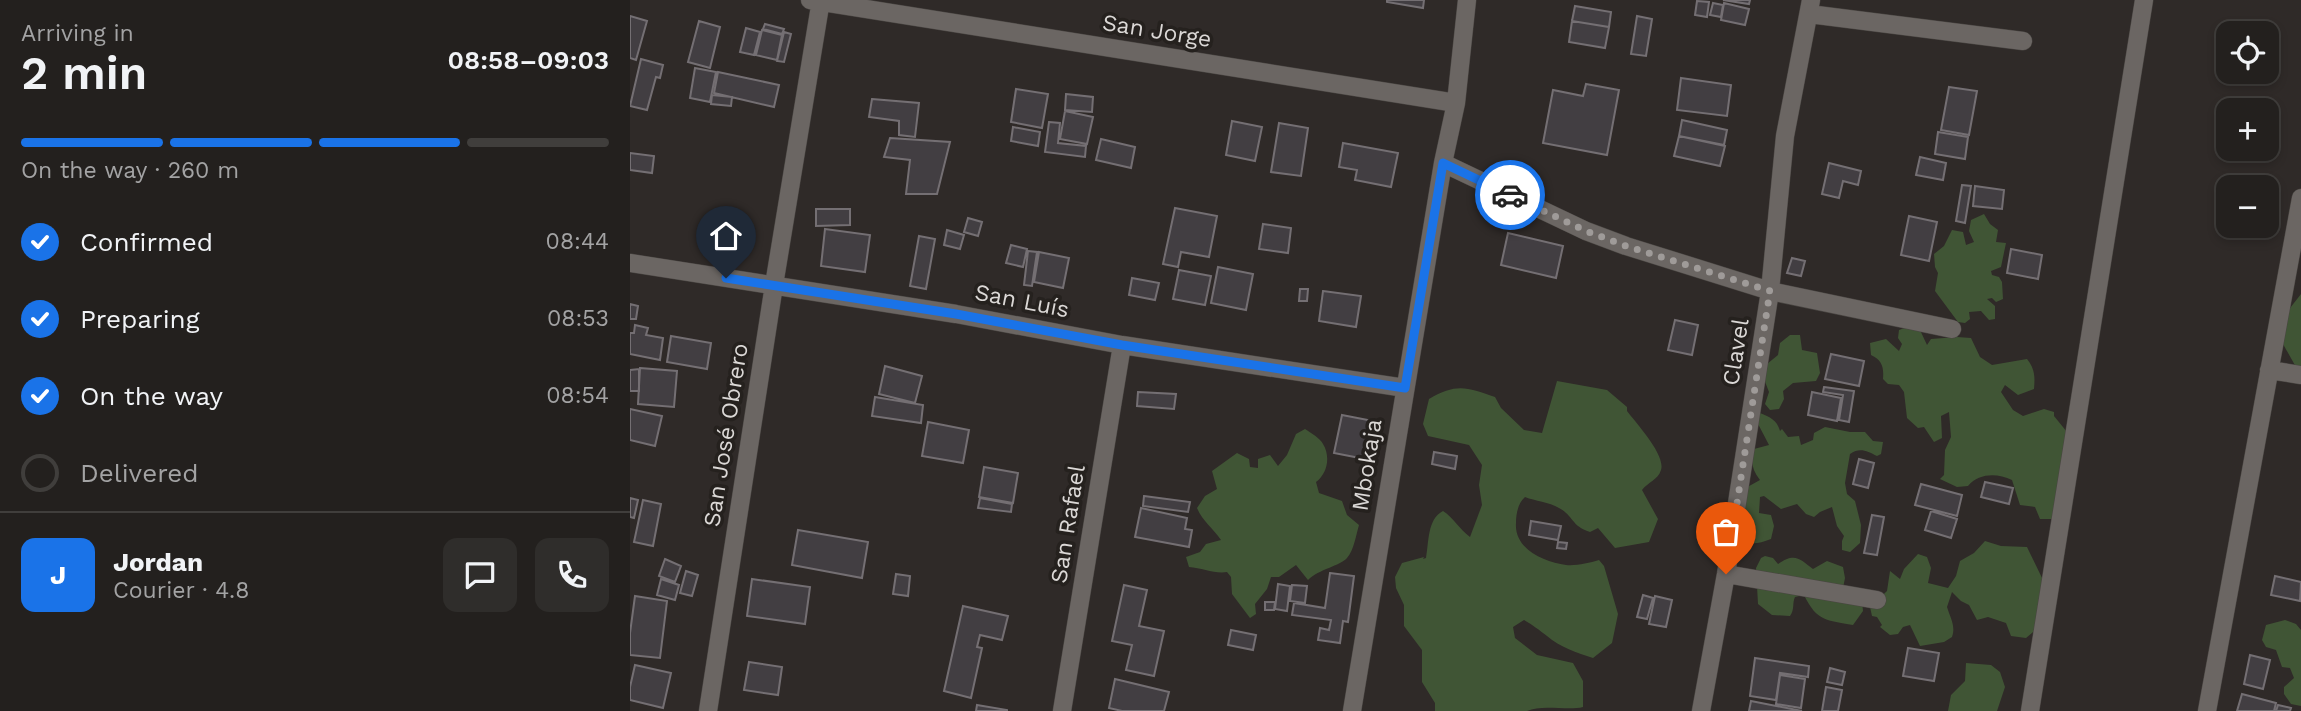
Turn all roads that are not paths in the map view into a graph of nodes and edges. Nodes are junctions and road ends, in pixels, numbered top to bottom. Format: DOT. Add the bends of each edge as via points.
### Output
graph roads {
  1 [pos="817,0"];
  2 [pos="1467,0"];
  3 [pos="2144,0"];
  4 [pos="1810,7"];
  5 [pos="2023,41"];
  6 [pos="1456,103"];
  7 [pos="1443,163"];
  8 [pos="2301,198"];
  9 [pos="630,263"];
  10 [pos="774,285"];
  11 [pos="1770,291"];
  12 [pos="1952,329"];
  13 [pos="1122,345"];
  14 [pos="2269,370"];
  15 [pos="2301,374"];
  16 [pos="1405,388"];
  17 [pos="1726,574"];
  18 [pos="1877,600"];
  19 [pos="708,711"];
  20 [pos="1062,711"];
  21 [pos="1352,711"];
  22 [pos="1701,711"];
  23 [pos="2030,711"];
  24 [pos="2207,711"];
  1 -- 6 [label="street, San Jorge"];
  1 -- 10 [label="street, San José Obrero"];
  2 -- 6 [label="street, Mbokaja"];
  3 -- 23 [label="street"];
  4 -- 5 [label="street"];
  4 -- 11 [label="street, Clavel" via="1785,136"];
  6 -- 7 [label="street, Mbokaja"];
  7 -- 11 [label="street" via="1586,231"];
  7 -- 16 [label="street, Mbokaja"];
  8 -- 14 [label="street"];
  9 -- 10 [label="street, San Luís"];
  10 -- 13 [label="street, San Luís"];
  10 -- 19 [label="street, San José Obrero"];
  11 -- 12 [label="street"];
  11 -- 17 [label="street, Clavel"];
  13 -- 16 [label="street, San Luís"];
  13 -- 20 [label="street, San Rafael"];
  14 -- 15 [label="street"];
  14 -- 24 [label="street"];
  16 -- 21 [label="street, Mbokaja"];
  17 -- 18 [label="street"];
  17 -- 22 [label="street, Clavel"];
}
